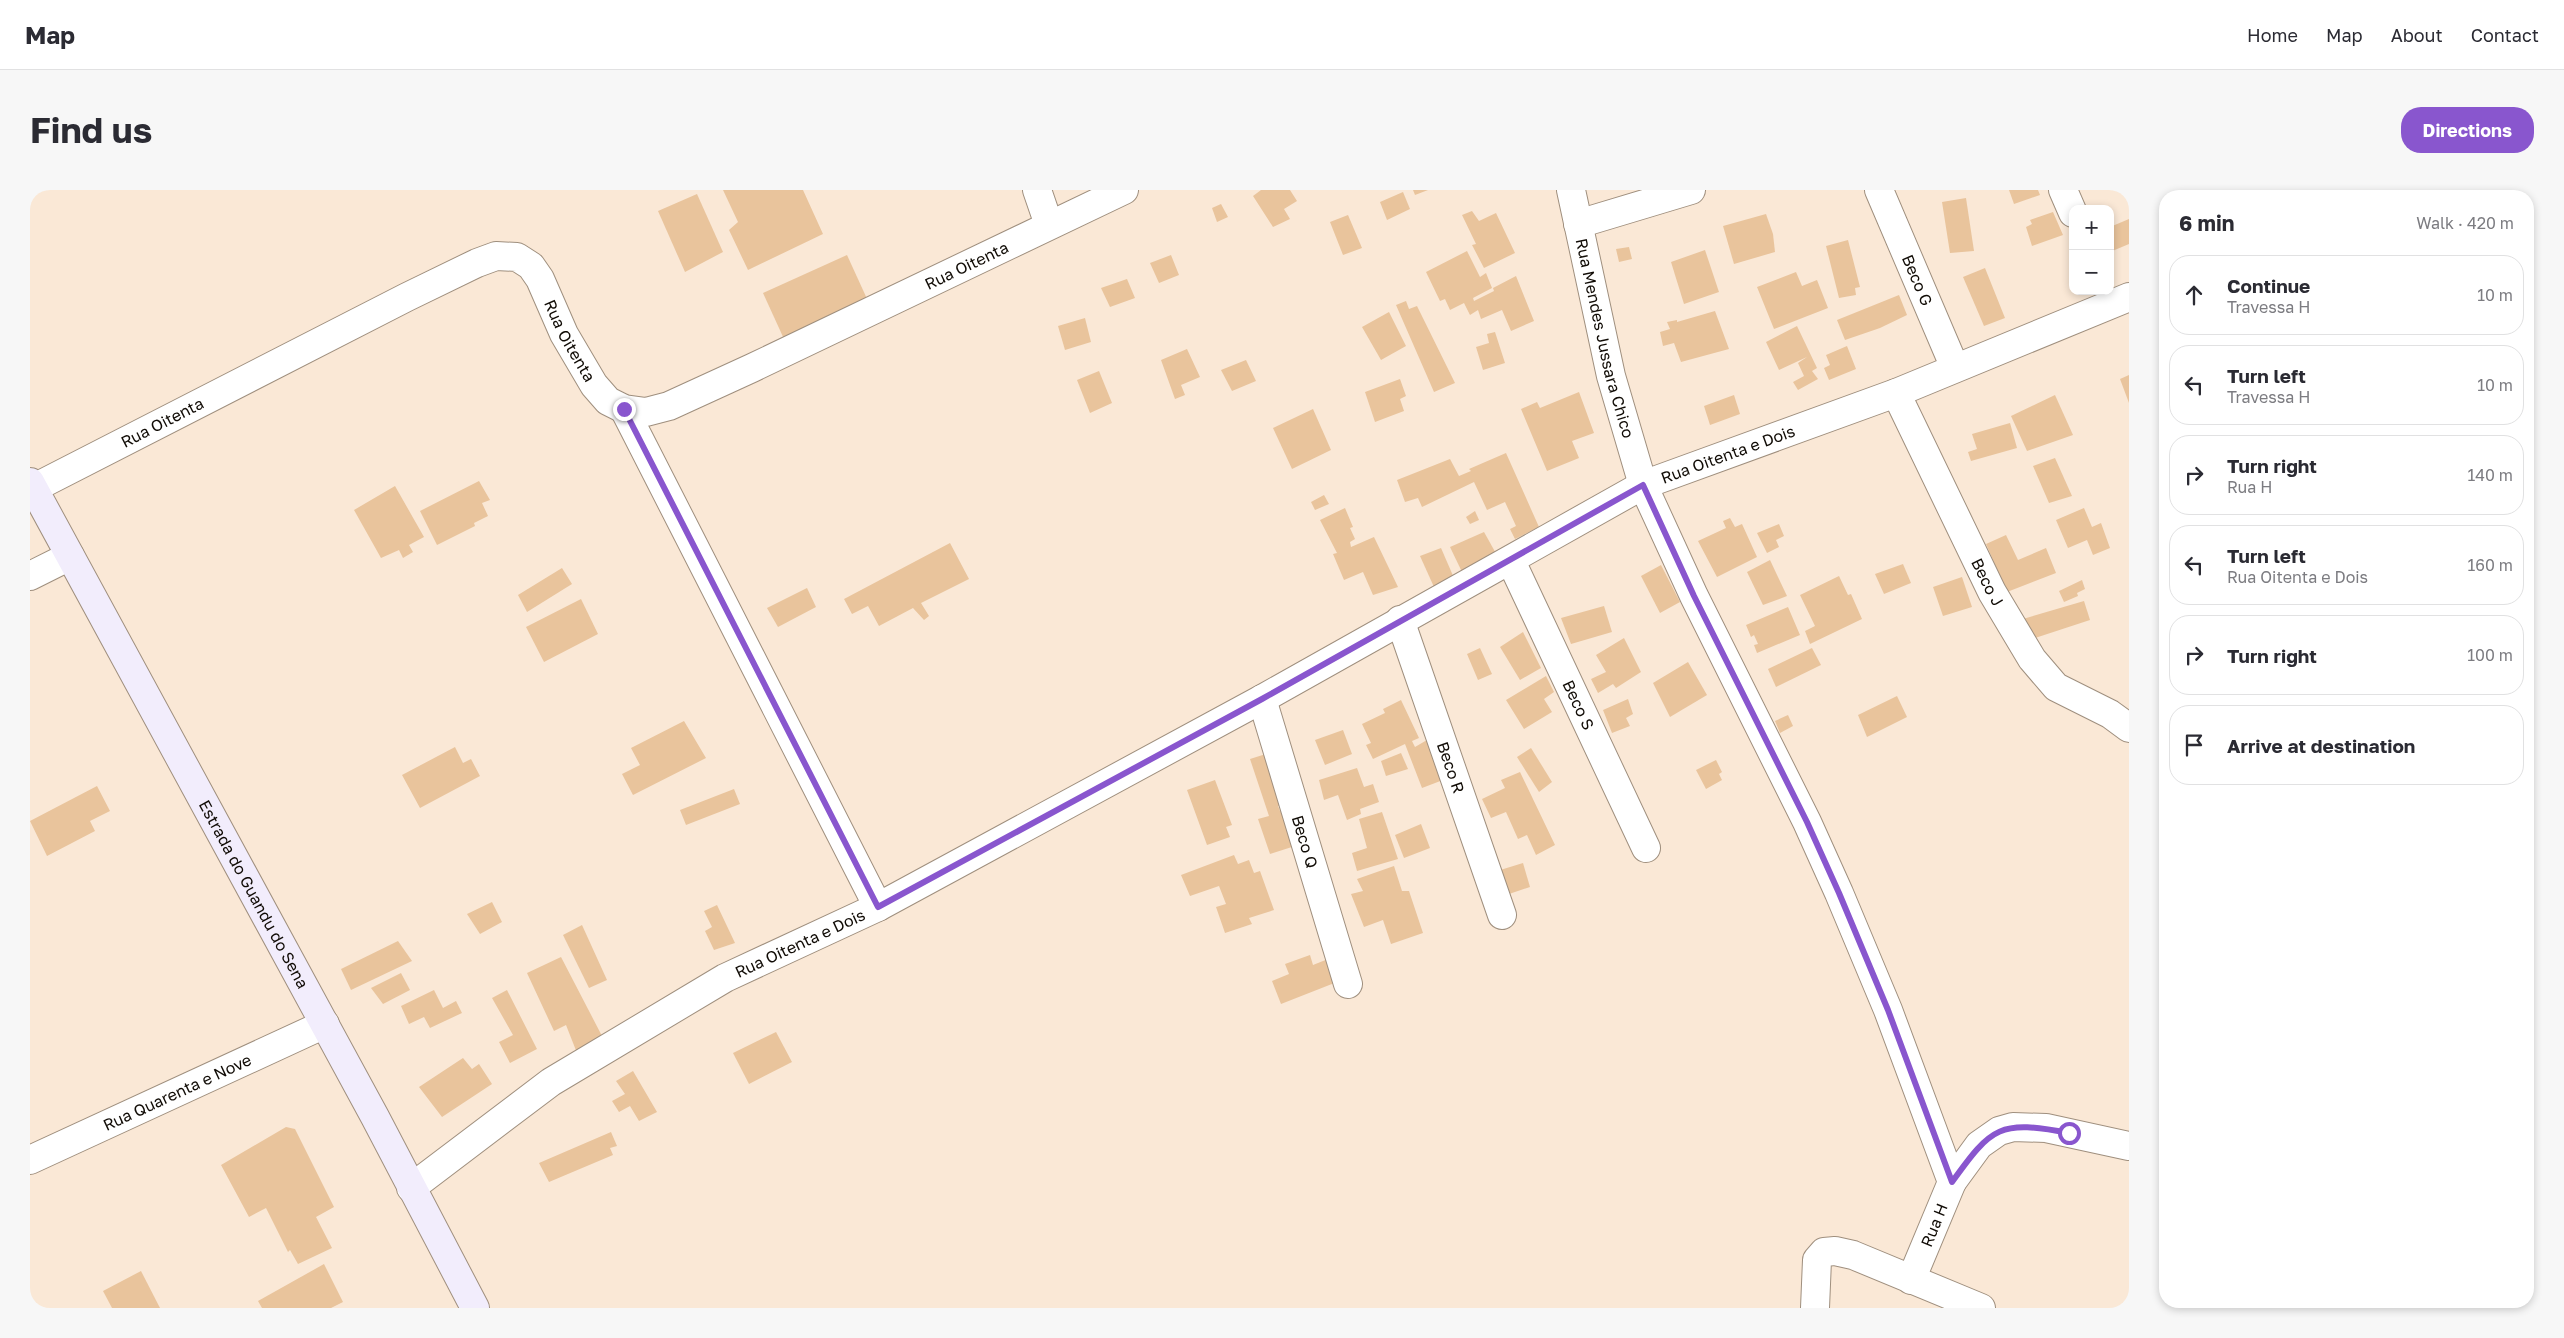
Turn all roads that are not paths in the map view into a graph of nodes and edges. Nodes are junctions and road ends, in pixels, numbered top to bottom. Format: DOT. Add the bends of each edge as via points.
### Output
graph roads {
  1 [pos="1037,190"];
  2 [pos="1124,190"];
  3 [pos="1571,190"];
  4 [pos="1691,190"];
  5 [pos="1879,190"];
  6 [pos="2063,190"];
  7 [pos="2069,205"];
  8 [pos="1578,224"];
  9 [pos="1049,225"];
  10 [pos="2113,298"];
  11 [pos="1955,368"];
  12 [pos="1896,393"];
  13 [pos="624,409"];
  14 [pos="32,485"];
  15 [pos="1643,485"];
  16 [pos="70,556"];
  17 [pos="1511,561"];
  18 [pos="30,576"];
  19 [pos="1400,620"];
  20 [pos="1262,699"];
  21 [pos="2129,728"];
  22 [pos="1646,848"];
  23 [pos="878,907"];
  24 [pos="1502,915"];
  25 [pos="1348,984"];
  26 [pos="325,1024"];
  27 [pos="2129,1146"];
  28 [pos="30,1160"];
  29 [pos="1952,1182"];
  30 [pos="411,1188"];
  31 [pos="1912,1280"];
  32 [pos="475,1308"];
  33 [pos="1815,1308"];
  34 [pos="1981,1308"];
  1 -- 9 [label="street"];
  2 -- 9 [label="street, Rua Oitenta"];
  3 -- 8 [label="street, Rua Mendes Jussara Chico"];
  4 -- 8 [label="street"];
  5 -- 11 [label="street, Beco G"];
  6 -- 7 [label="street"];
  8 -- 15 [label="street, Rua Mendes Jussara Chico" via="1611,376"];
  9 -- 13 [label="street, Rua Oitenta" via="669,406 646,412"];
  10 -- 11 [label="street, Rua Oitenta e Dois"];
  11 -- 12 [label="street, Rua Oitenta e Dois"];
  12 -- 15 [label="street, Rua Oitenta e Dois"];
  12 -- 21 [label="street, Beco J" via="1992,592 2032,658 2056,687 2110,714"];
  13 -- 14 [label="street, Rua Oitenta" via="608,401 594,385 564,334 531,266 517,257 496,256 407,297"];
  13 -- 23 [label="street"];
  14 -- 16 [label="main road, Estrada do Guandu do Sena"];
  15 -- 17 [label="street, Rua Oitenta e Dois"];
  15 -- 29 [label="street, Rua H" via="1839,893 1888,1010"];
  16 -- 18 [label="street"];
  16 -- 26 [label="main road, Estrada do Guandu do Sena"];
  17 -- 19 [label="street, Rua Oitenta e Dois"];
  17 -- 22 [label="street, Beco S"];
  19 -- 20 [label="street, Rua Oitenta e Dois"];
  19 -- 24 [label="street, Beco R"];
  20 -- 23 [label="street, Rua Oitenta e Dois"];
  20 -- 25 [label="street, Beco Q"];
  23 -- 30 [label="street, Rua Oitenta e Dois" via="725,978 632,1033 551,1082"];
  26 -- 28 [label="street, Rua Quarenta e Nove"];
  26 -- 30 [label="main road, Estrada do Guandu do Sena"];
  27 -- 29 [label="street" via="2046,1128 2013,1127 1999,1131 1979,1145"];
  29 -- 31 [label="street, Rua H"];
  30 -- 32 [label="main road, Estrada do Guandu do Sena"];
  31 -- 33 [label="street" via="1853,1255 1835,1250 1824,1252 1817,1260"];
  31 -- 34 [label="street"];
}
